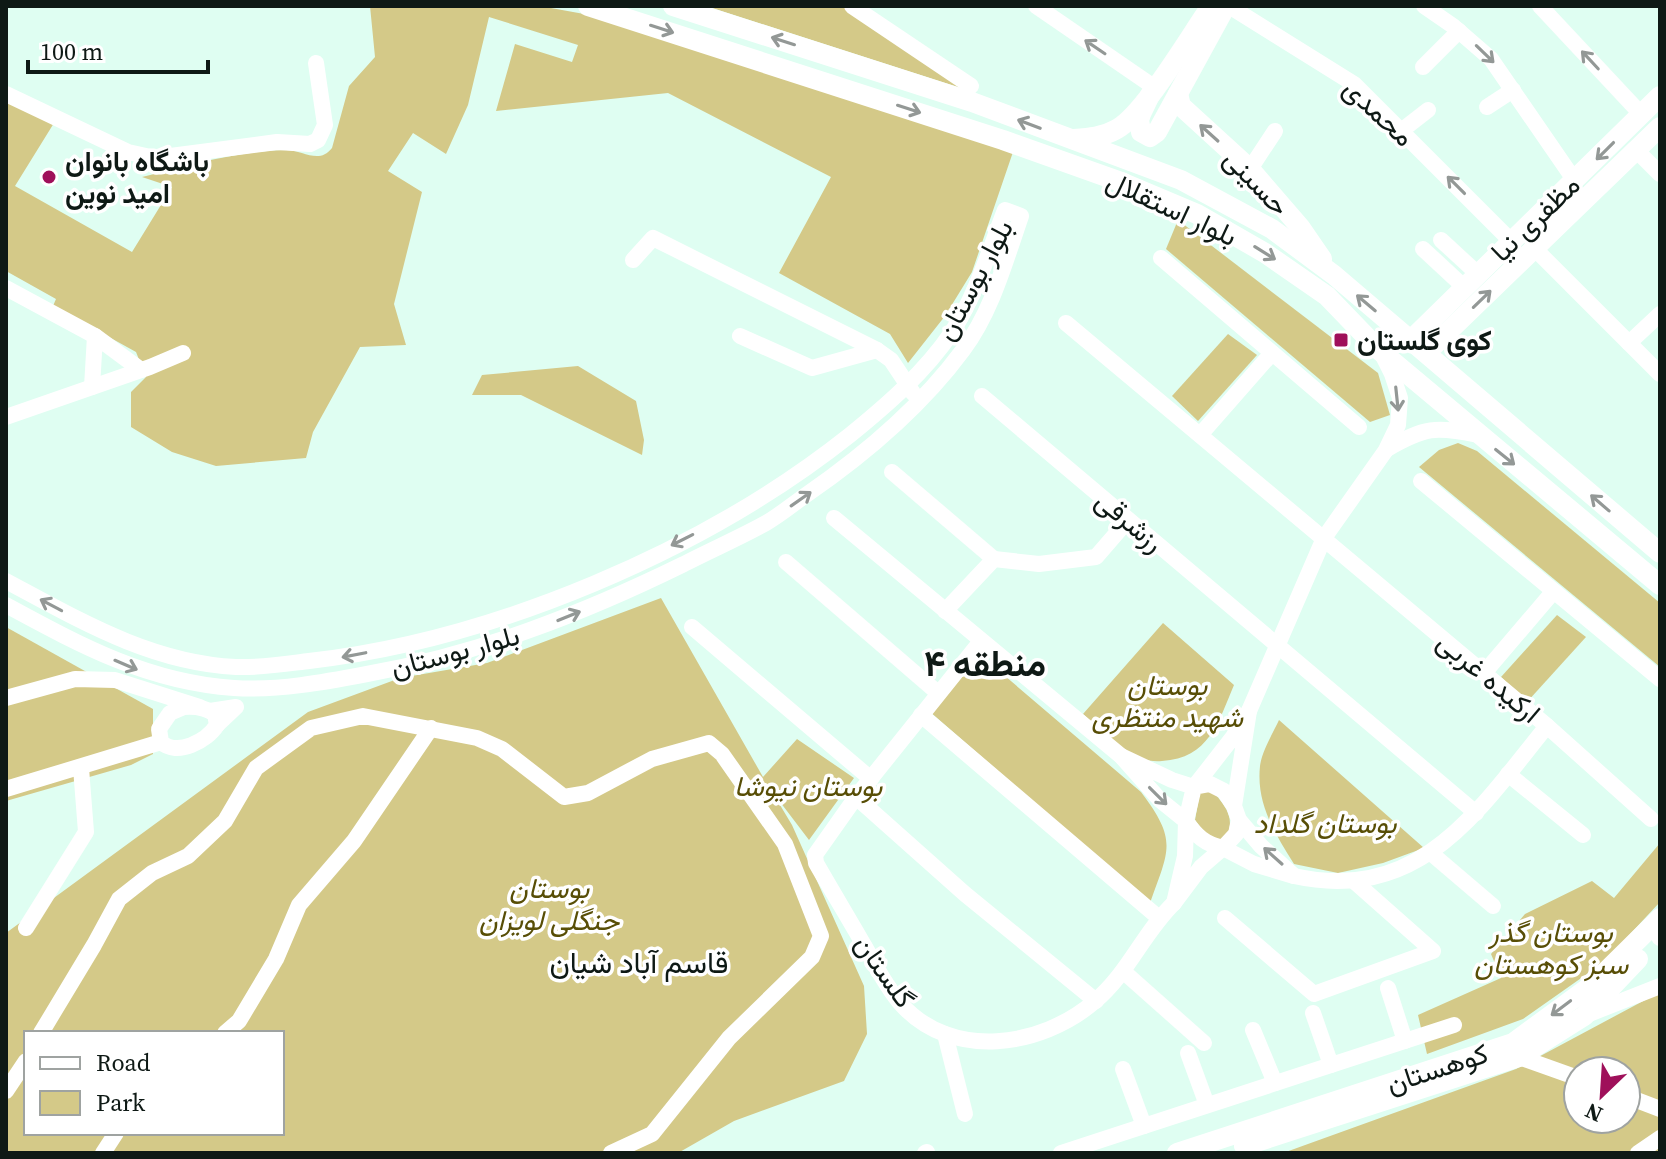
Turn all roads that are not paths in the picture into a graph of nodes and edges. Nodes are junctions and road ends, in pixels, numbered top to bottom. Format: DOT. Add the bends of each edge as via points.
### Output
graph roads {
  1 [pos="588,6"];
  2 [pos="673,6"];
  3 [pos="852,6"];
  4 [pos="1036,6"];
  5 [pos="1211,6"];
  6 [pos="1228,6"];
  7 [pos="1424,6"];
  8 [pos="1540,6"];
  9 [pos="1459,31"];
  10 [pos="316,63"];
  11 [pos="1423,67"];
  12 [pos="971,86"];
  13 [pos="1154,87"];
  14 [pos="1513,90"];
  15 [pos="6,94"];
  16 [pos="1178,94"];
  17 [pos="1660,96"];
  18 [pos="1487,107"];
  19 [pos="1428,110"];
  20 [pos="1641,114"];
  21 [pos="1660,127"];
  22 [pos="1275,131"];
  23 [pos="1401,131"];
  24 [pos="1071,140"];
  25 [pos="1637,151"];
  26 [pos="1250,169"];
  27 [pos="1660,174"];
  28 [pos="1181,180"];
  29 [pos="1575,181"];
  30 [pos="1172,203"];
  31 [pos="1441,240"];
  32 [pos="1511,241"];
  33 [pos="1534,248"];
  34 [pos="1423,249"];
  35 [pos="1161,258"];
  36 [pos="633,260"];
  37 [pos="1334,275"];
  38 [pos="1471,280"];
  39 [pos="6,288"];
  40 [pos="1660,314"];
  41 [pos="1434,317"];
  42 [pos="959,319"];
  43 [pos="1066,323"];
  44 [pos="1455,325"];
  45 [pos="976,331"];
  46 [pos="95,336"];
  47 [pos="740,336"];
  48 [pos="1629,343"];
  49 [pos="1418,346"];
  50 [pos="877,350"];
  51 [pos="1379,350"];
  52 [pos="183,353"];
  53 [pos="1272,353"];
  54 [pos="141,370"];
  55 [pos="1660,374"];
  56 [pos="907,386"];
  57 [pos="92,387"];
  58 [pos="982,396"];
  59 [pos="919,400"];
  60 [pos="6,417"];
  61 [pos="1359,427"];
  62 [pos="1200,435"];
  63 [pos="1478,435"];
  64 [pos="1386,450"];
  65 [pos="892,472"];
  66 [pos="1421,481"];
  67 [pos="752,505"];
  68 [pos="834,518"];
  69 [pos="1128,520"];
  70 [pos="768,522"];
  71 [pos="1324,538"];
  72 [pos="1656,543"];
  73 [pos="994,559"];
  74 [pos="786,562"];
  75 [pos="6,581"];
  76 [pos="1660,585"];
  77 [pos="1553,592"];
  78 [pos="6,605"];
  79 [pos="945,611"];
  80 [pos="492,621"];
  81 [pos="692,627"];
  82 [pos="105,633"];
  83 [pos="981,641"];
  84 [pos="494,643"];
  85 [pos="1278,645"];
  86 [pos="96,652"];
  87 [pos="237,667"];
  88 [pos="1484,673"];
  89 [pos="1660,679"];
  90 [pos="236,688"];
  91 [pos="153,692"];
  92 [pos="938,693"];
  93 [pos="6,698"];
  94 [pos="1249,711"];
  95 [pos="170,713"];
  96 [pos="209,714"];
  97 [pos="921,715"];
  98 [pos="1547,726"];
  99 [pos="431,728"];
  100 [pos="161,742"];
  101 [pos="1121,756"];
  102 [pos="81,768"];
  103 [pos="1508,774"];
  104 [pos="871,779"];
  105 [pos="1194,787"];
  106 [pos="6,789"];
  107 [pos="856,797"];
  108 [pos="1237,813"];
  109 [pos="1476,813"];
  110 [pos="1651,819"];
  111 [pos="1186,821"];
  112 [pos="1583,835"];
  113 [pos="1223,848"];
  114 [pos="1432,854"];
  115 [pos="1294,876"];
  116 [pos="1355,882"];
  117 [pos="1174,903"];
  118 [pos="1493,906"];
  119 [pos="1159,918"];
  120 [pos="1225,918"];
  121 [pos="1660,918"];
  122 [pos="26,928"];
  123 [pos="1660,937"];
  124 [pos="1124,972"];
  125 [pos="1660,986"];
  126 [pos="1388,988"];
  127 [pos="1096,1001"];
  128 [pos="1313,1013"];
  129 [pos="1584,1016"];
  130 [pos="1454,1025"];
  131 [pos="1253,1030"];
  132 [pos="42,1031"];
  133 [pos="227,1031"];
  134 [pos="945,1034"];
  135 [pos="1405,1041"];
  136 [pos="1204,1043"];
  137 [pos="1188,1053"];
  138 [pos="1519,1057"];
  139 [pos="24,1064"];
  140 [pos="1331,1065"];
  141 [pos="1123,1069"];
  142 [pos="1562,1072"];
  143 [pos="1275,1083"];
  144 [pos="6,1091"];
  145 [pos="1207,1105"];
  146 [pos="965,1114"];
  147 [pos="1144,1126"];
  148 [pos="115,1135"];
  149 [pos="1660,1138"];
  150 [pos="103,1153"];
  151 [pos="611,1153"];
  152 [pos="1061,1153"];
  153 [pos="1177,1153"];
  154 [pos="1221,1153"];
  155 [pos="1638,1153"];
  1 -- 30 [label="main road, بلوار استقلال, one-way" via="1003,140"];
  24 -- 2 [label="main road, بلوار استقلال, one-way" via="972,102"];
  3 -- 12 [label="street"];
  13 -- 4 [label="street, one-way"];
  5 -- 13 [label="main road"];
  6 -- 16 [label="main road"];
  6 -- 23 [label="street, محمدی" via="1354,84"];
  7 -- 9 [label="street"];
  20 -- 8 [label="street, one-way"];
  9 -- 11 [label="street"];
  9 -- 14 [label="street, one-way" via="1491,59"];
  10 -- 15 [label="street" via="325,125 318,140 302,145 277,142 155,158 128,152"];
  13 -- 16 [label="main road" via="1139,120 1145,136 1154,136"];
  13 -- 24 [label="main road" via="1119,128"];
  14 -- 18 [label="street"];
  14 -- 29 [label="street"];
  26 -- 16 [label="main road, حسینی, one-way" via="1192,119"];
  17 -- 20 [label="main road, مظفری نیا"];
  19 -- 23 [label="street"];
  20 -- 29 [label="main road, مظفری نیا, one-way"];
  21 -- 25 [label="main road, مظفری نیا"];
  22 -- 26 [label="street"];
  32 -- 23 [label="street, محمدی, one-way"];
  24 -- 28 [label="main road, بلوار استقلال"];
  25 -- 27 [label="street"];
  25 -- 33 [label="main road, مظفری نیا"];
  26 -- 37 [label="main road, حسینی"];
  28 -- 30 [label="main road"];
  28 -- 37 [label="main road, بلوار استقلال" via="1272,229"];
  29 -- 32 [label="main road, مظفری نیا"];
  30 -- 51 [label="main road, بلوار استقلال, one-way" via="1265,253 1327,296"];
  31 -- 38 [label="street"];
  32 -- 38 [label="main road, مظفری نیا"];
  44 -- 33 [label="main road, مظفری نیا, one-way"];
  33 -- 48 [label="street"];
  34 -- 38 [label="street"];
  35 -- 53 [label="street"];
  36 -- 50 [label="street" via="653,238"];
  49 -- 37 [label="main road, بلوار استقلال, one-way"];
  38 -- 41 [label="main road, مظفری نیا"];
  39 -- 46 [label="street"];
  40 -- 48 [label="street"];
  41 -- 44 [label="main road" via="1437,329"];
  41 -- 49 [label="main road, مظفری نیا"];
  42 -- 45 [label="street"];
  42 -- 45 [label="street, بلوار بوستان" via="1005,210 1021,216"];
  42 -- 56 [label="street, بلوار بوستان"];
  43 -- 62 [label="street, ارکیده غربی"];
  44 -- 49 [label="main road, مظفری نیا"];
  45 -- 59 [label="street, بلوار بوستان"];
  46 -- 54 [label="street"];
  46 -- 57 [label="street"];
  47 -- 50 [label="street" via="812,368"];
  48 -- 55 [label="street"];
  72 -- 49 [label="main road, بلوار استقلال, one-way"];
  50 -- 56 [label="street" via="891,360"];
  51 -- 63 [label="main road, بلوار استقلال"];
  51 -- 64 [label="street, one-way" via="1400,398 1398,425"];
  52 -- 54 [label="street"];
  53 -- 61 [label="street"];
  53 -- 62 [label="street"];
  54 -- 57 [label="street"];
  56 -- 59 [label="street"];
  56 -- 67 [label="street, بلوار بوستان" via="806,470"];
  57 -- 60 [label="street"];
  58 -- 69 [label="street, رزشرقی"];
  70 -- 59 [label="street, بلوار بوستان, one-way" via="888,431"];
  62 -- 71 [label="street, ارکیده غربی"];
  63 -- 64 [label="street" via="1448,429 1415,432"];
  63 -- 76 [label="main road, بلوار استقلال, one-way"];
  64 -- 71 [label="street"];
  65 -- 73 [label="street"];
  66 -- 77 [label="street"];
  67 -- 70 [label="street"];
  67 -- 80 [label="street, بلوار بوستان, one-way" via="605,579"];
  68 -- 79 [label="street"];
  69 -- 73 [label="street" via="1096,557 1039,564"];
  69 -- 85 [label="street, رزشرقی"];
  84 -- 70 [label="street, بلوار بوستان, one-way" via="614,598"];
  71 -- 85 [label="street"];
  71 -- 88 [label="street, ارکیده غربی"];
  73 -- 79 [label="street"];
  74 -- 92 [label="street"];
  82 -- 75 [label="street, بلوار بوستان, one-way"];
  77 -- 88 [label="street"];
  77 -- 89 [label="street"];
  78 -- 86 [label="street, بلوار بوستان"];
  79 -- 83 [label="street"];
  80 -- 84 [label="street"];
  80 -- 87 [label="street, بلوار بوستان, one-way" via="338,658"];
  81 -- 104 [label="street"];
  82 -- 86 [label="street"];
  82 -- 87 [label="street, بلوار بوستان" via="148,651"];
  83 -- 92 [label="street"];
  83 -- 101 [label="street"];
  84 -- 90 [label="street, بلوار بوستان" via="341,679"];
  85 -- 94 [label="street"];
  85 -- 109 [label="street, رزشرقی"];
  86 -- 90 [label="street, بلوار بوستان, one-way" via="188,683"];
  87 -- 90 [label="street"];
  88 -- 98 [label="street, ارکیده غربی"];
  90 -- 96 [label="street" via="236,707"];
  91 -- 93 [label="street" via="115,680 75,679"];
  91 -- 95 [label="street"];
  91 -- 96 [label="street"];
  92 -- 97 [label="street"];
  94 -- 105 [label="street"];
  94 -- 108 [label="street"];
  95 -- 96 [label="street" via="184,707"];
  95 -- 100 [label="street" via="159,729"];
  96 -- 100 [label="street" via="203,739 173,749"];
  97 -- 104 [label="street"];
  97 -- 119 [label="street"];
  98 -- 103 [label="street"];
  98 -- 110 [label="street, ارکیده غربی"];
  99 -- 132 [label="street" via="363,716 311,728 256,768 225,821 188,856 152,873 119,899"];
  99 -- 133 [label="street" via="354,841 299,905 276,959 239,1021"];
  99 -- 151 [label="street" via="502,749 564,797 588,793 652,759 709,743 785,844 821,936 812,957 729,1038 652,1134"];
  100 -- 102 [label="street"];
  101 -- 105 [label="street"];
  101 -- 111 [label="street, one-way"];
  102 -- 106 [label="street"];
  102 -- 122 [label="street" via="86,832"];
  103 -- 109 [label="street"];
  103 -- 112 [label="street"];
  104 -- 107 [label="street"];
  105 -- 108 [label="street" via="1210,784 1224,791"];
  105 -- 111 [label="street"];
  107 -- 127 [label="street"];
  107 -- 134 [label="street, گلستان" via="815,855 816,863 902,1005"];
  108 -- 113 [label="street" via="1236,834"];
  115 -- 108 [label="street, one-way" via="1261,846"];
  109 -- 114 [label="street"];
  111 -- 113 [label="street" via="1194,834"];
  111 -- 117 [label="street" via="1185,856"];
  113 -- 115 [label="street"];
  113 -- 117 [label="street, گلستان"];
  114 -- 116 [label="street"];
  114 -- 118 [label="street"];
  115 -- 116 [label="street"];
  116 -- 120 [label="street" via="1433,951 1314,994"];
  117 -- 119 [label="street, گلستان"];
  119 -- 124 [label="street, گلستان"];
  121 -- 153 [label="main road, کوهستان, one-way" via="1592,985 1513,1043"];
  123 -- 129 [label="main road, کوهستان"];
  124 -- 127 [label="street, گلستان"];
  124 -- 136 [label="street"];
  125 -- 129 [label="street"];
  126 -- 135 [label="street"];
  127 -- 134 [label="street, گلستان" via="1059,1026 1023,1038 987,1042"];
  128 -- 140 [label="street"];
  129 -- 138 [label="main road, کوهستان"];
  130 -- 135 [label="street"];
  131 -- 143 [label="street"];
  134 -- 146 [label="street"];
  135 -- 140 [label="street"];
  137 -- 145 [label="street"];
  138 -- 142 [label="street"];
  138 -- 154 [label="main road, کوهستان"];
  139 -- 144 [label="street"];
  140 -- 143 [label="street"];
  141 -- 147 [label="street"];
  143 -- 145 [label="street"];
  145 -- 147 [label="street"];
  147 -- 152 [label="street"];
  148 -- 150 [label="street"];
  149 -- 155 [label="street"];
}
